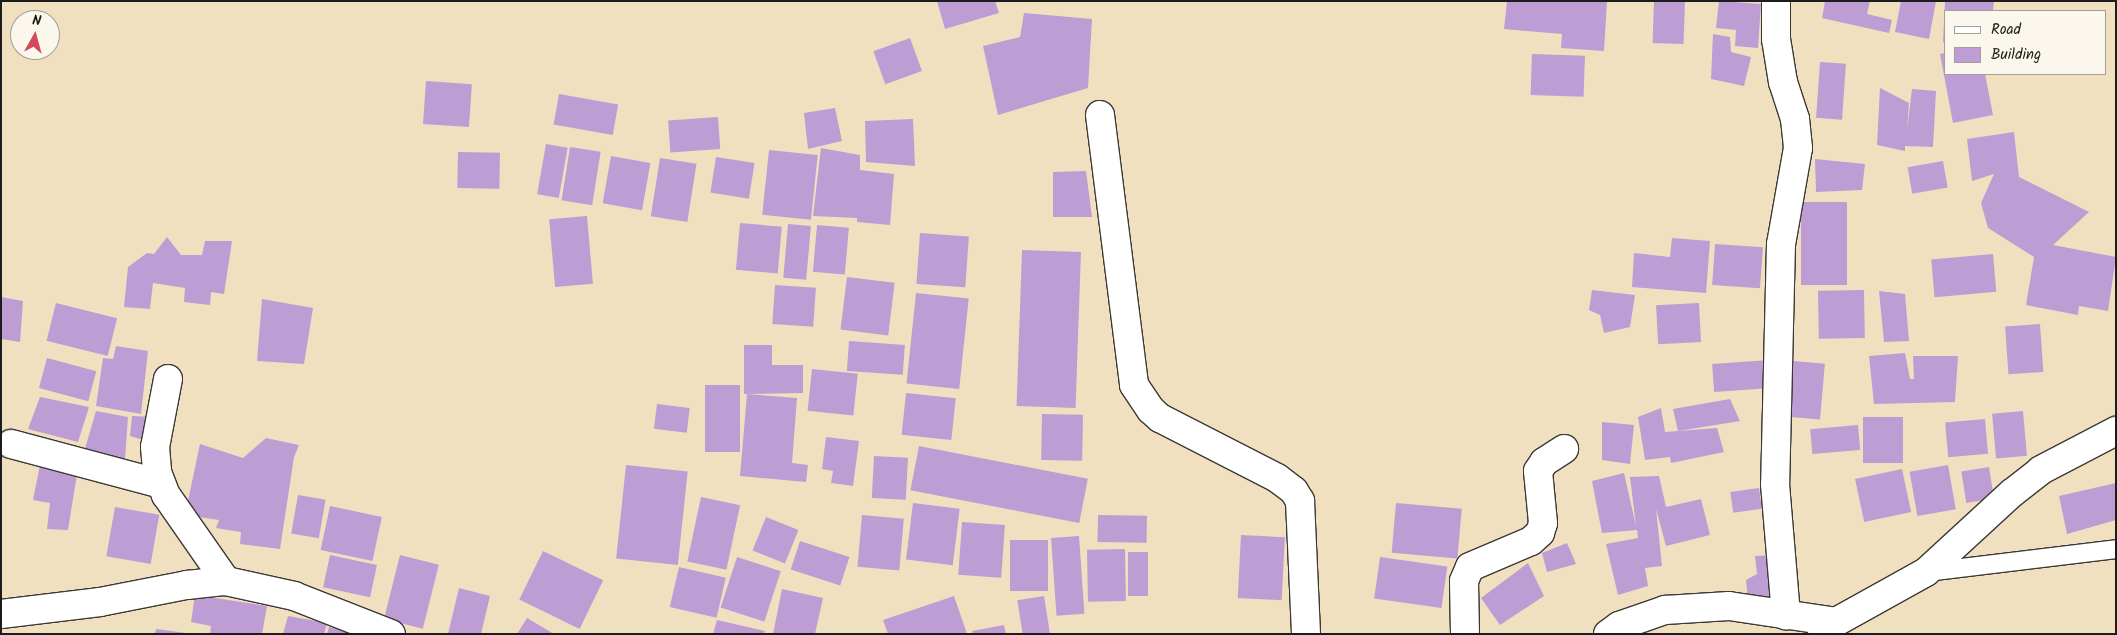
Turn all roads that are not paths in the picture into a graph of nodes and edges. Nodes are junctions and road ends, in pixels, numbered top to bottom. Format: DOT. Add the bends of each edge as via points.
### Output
graph roads {
  1 [pos="1776,1"];
  2 [pos="1100,115"];
  3 [pos="168,378"];
  4 [pos="2116,431"];
  5 [pos="11,444"];
  6 [pos="1564,449"];
  7 [pos="161,484"];
  8 [pos="2116,549"];
  9 [pos="1926,572"];
  10 [pos="226,581"];
  11 [pos="1,614"];
  12 [pos="1786,616"];
  13 [pos="1829,628"];
  14 [pos="391,634"];
  15 [pos="1306,634"];
  16 [pos="1464,634"];
  17 [pos="1608,634"];
  1 -- 12 [label="street" via="1776,39 1798,148 1781,244 1774,484"];
  2 -- 15 [label="street" via="1134,385 1160,418 1278,478 1294,491 1300,501"];
  3 -- 7 [label="street" via="155,447"];
  4 -- 9 [label="street" via="2041,470"];
  5 -- 7 [label="street"];
  6 -- 16 [label="street" via="1544,462 1538,471 1543,523 1540,534 1470,567 1464,581"];
  7 -- 10 [label="street" via="172,506"];
  8 -- 9 [label="lane"];
  9 -- 13 [label="street"];
  10 -- 11 [label="street"];
  10 -- 14 [label="street" via="294,596"];
  12 -- 13 [label="street"];
  12 -- 17 [label="street" via="1729,606 1665,610 1634,619"];
}
